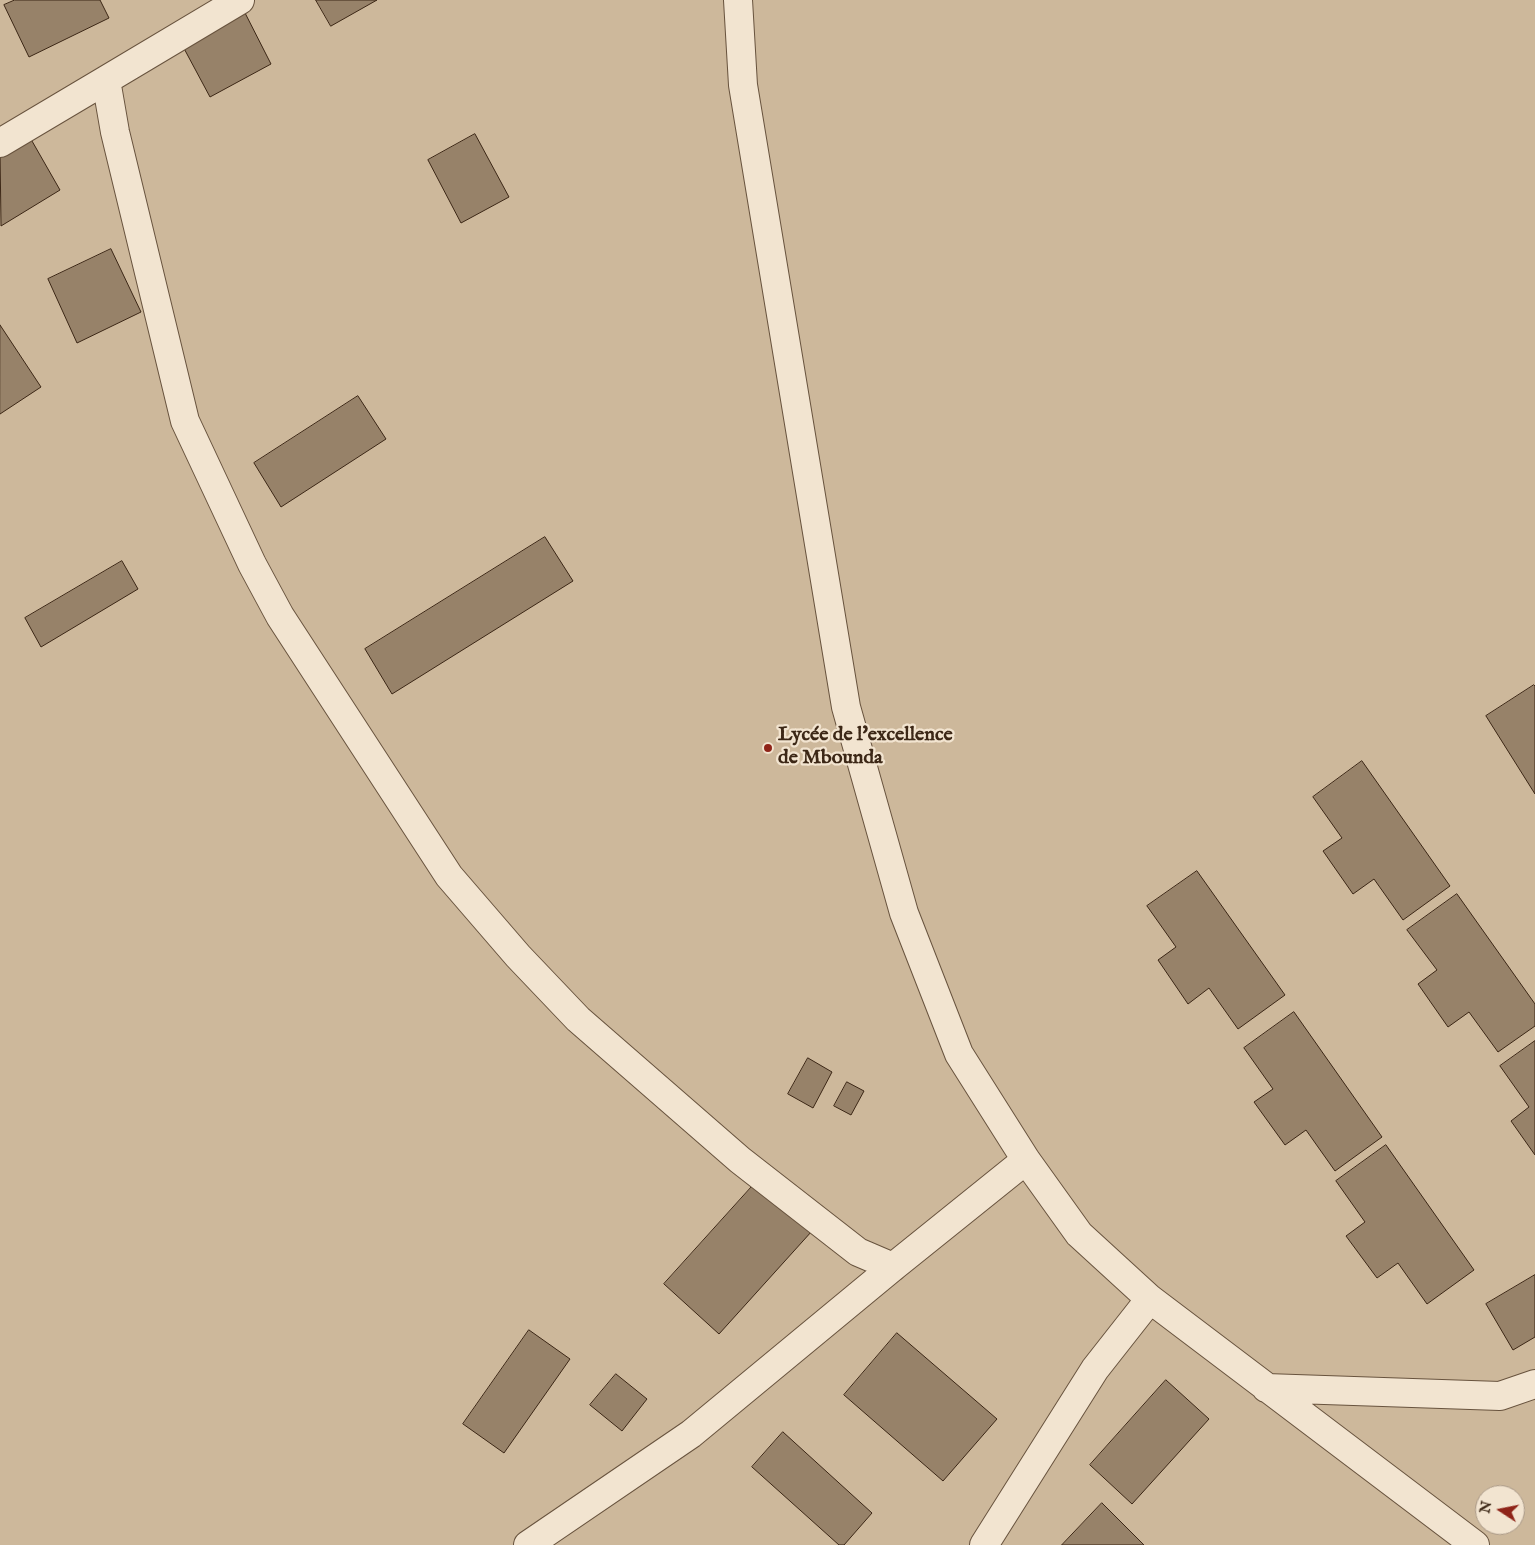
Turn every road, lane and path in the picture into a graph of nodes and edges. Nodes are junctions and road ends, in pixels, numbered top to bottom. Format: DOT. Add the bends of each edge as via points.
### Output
graph roads {
  1 [pos="240,0"];
  2 [pos="738,0"];
  3 [pos="106,80"];
  4 [pos="0,143"];
  5 [pos="1026,1160"];
  6 [pos="893,1266"];
  7 [pos="1150,1299"];
  8 [pos="1535,1384"];
  9 [pos="1266,1388"];
  10 [pos="528,1545"];
  11 [pos="984,1545"];
  12 [pos="1475,1545"];
  1 -- 3 [label="street"];
  2 -- 5 [label="street" via="743,85 846,707 904,913 959,1054"];
  3 -- 4 [label="street"];
  3 -- 6 [label="street" via="185,421 280,616 449,876 518,956 585,1026 740,1160 858,1252"];
  5 -- 6 [label="street"];
  5 -- 7 [label="street" via="1079,1234"];
  6 -- 10 [label="street" via="692,1434"];
  7 -- 9 [label="street"];
  7 -- 11 [label="street" via="1096,1369"];
  8 -- 9 [label="street" via="1500,1396"];
  9 -- 12 [label="street"];
}
